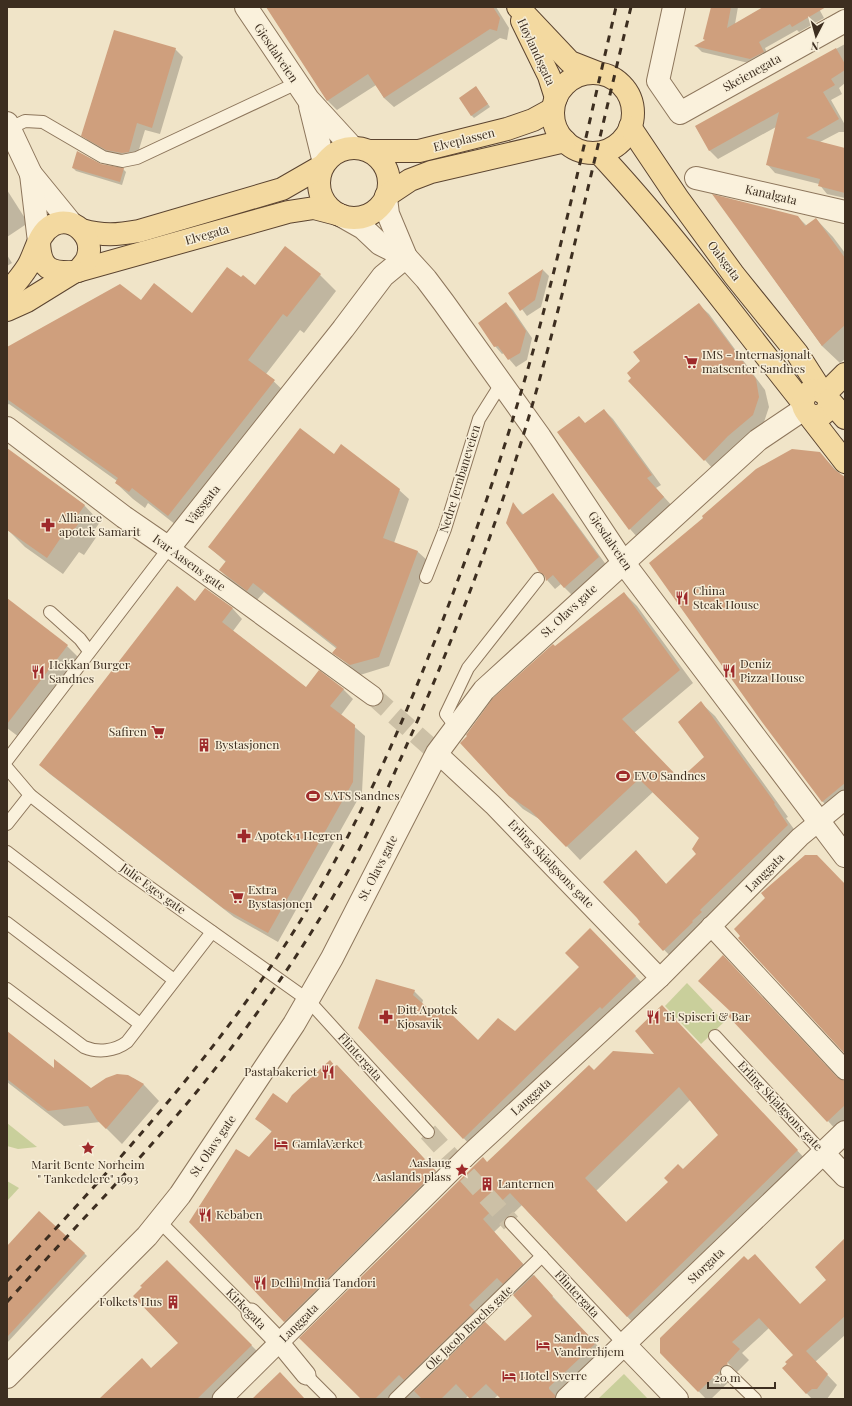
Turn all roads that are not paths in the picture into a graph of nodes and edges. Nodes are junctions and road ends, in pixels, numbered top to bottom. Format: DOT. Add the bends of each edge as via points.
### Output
graph roads {
  1 [pos="246,7"];
  2 [pos="517,7"];
  3 [pos="674,7"];
  4 [pos="845,21"];
  5 [pos="599,73"];
  6 [pos="302,91"];
  7 [pos="554,103"];
  8 [pos="8,125"];
  9 [pos="630,127"];
  10 [pos="565,141"];
  11 [pos="361,149"];
  12 [pos="599,153"];
  13 [pos="323,165"];
  14 [pos="31,174"];
  15 [pos="696,178"];
  16 [pos="386,197"];
  17 [pos="845,212"];
  18 [pos="338,215"];
  19 [pos="76,227"];
  20 [pos="39,242"];
  21 [pos="406,258"];
  22 [pos="76,272"];
  23 [pos="7,293"];
  24 [pos="7,310"];
  25 [pos="845,374"];
  26 [pos="501,384"];
  27 [pos="830,394"];
  28 [pos="805,409"];
  29 [pos="845,418"];
  30 [pos="7,428"];
  31 [pos="845,462"];
  32 [pos="169,548"];
  33 [pos="623,562"];
  34 [pos="426,577"];
  35 [pos="538,579"];
  36 [pos="50,612"];
  37 [pos="90,651"];
  38 [pos="373,696"];
  39 [pos="456,727"];
  40 [pos="437,754"];
  41 [pos="7,760"];
  42 [pos="7,768"];
  43 [pos="30,795"];
  44 [pos="845,800"];
  45 [pos="818,821"];
  46 [pos="7,824"];
  47 [pos="7,852"];
  48 [pos="845,856"];
  49 [pos="7,923"];
  50 [pos="711,926"];
  51 [pos="212,932"];
  52 [pos="660,978"];
  53 [pos="174,980"];
  54 [pos="7,989"];
  55 [pos="308,1000"];
  56 [pos="140,1024"];
  57 [pos="715,1036"];
  58 [pos="845,1070"];
  59 [pos="428,1132"];
  60 [pos="845,1132"];
  61 [pos="823,1153"];
  62 [pos="845,1176"];
  63 [pos="160,1222"];
  64 [pos="511,1223"];
  65 [pos="542,1256"];
  66 [pos="251,1313"];
  67 [pos="279,1342"];
  68 [pos="624,1345"];
  69 [pos="727,1372"];
  70 [pos="306,1375"];
  71 [pos="7,1377"];
  72 [pos="222,1399"];
  73 [pos="330,1399"];
  74 [pos="395,1399"];
  75 [pos="567,1399"];
  76 [pos="678,1399"];
  77 [pos="755,1399"];
  1 -- 6 [label="street, Gjesdalveien"];
  2 -- 5 [label="main road, Høylandsgata" via="570,62"];
  2 -- 7 [label="main road, Høylandsgata" via="549,76"];
  3 -- 4 [label="street, Skeienegata" via="658,81 680,113"];
  5 -- 7 [label="main road" via="573,78 563,86"];
  5 -- 9 [label="main road" via="610,76 627,91 633,112"];
  6 -- 8 [label="lane" via="138,158 122,161 103,157 43,122 25,121"];
  6 -- 11 [label="street, Gjesdalveien"];
  6 -- 13 [label="street, Gjesdalveien"];
  7 -- 10 [label="main road" via="554,121"];
  7 -- 11 [label="main road, Elveplassen" via="533,120 419,151"];
  8 -- 14 [label="street"];
  9 -- 12 [label="main road" via="620,143"];
  9 -- 27 [label="main road, Oalsgata" via="734,275"];
  10 -- 12 [label="main road" via="581,151"];
  10 -- 16 [label="main road, Elveplassen" via="431,172 410,180"];
  11 -- 13 [label="main road" via="336,152"];
  11 -- 16 [label="main road" via="381,160 387,171 389,184"];
  12 -- 28 [label="main road" via="631,187"];
  13 -- 18 [label="main road" via="318,180 320,193 326,205"];
  13 -- 19 [label="main road, Elvegata" via="282,189 139,231 99,235"];
  14 -- 19 [label="street"];
  14 -- 20 [label="street"];
  15 -- 17 [label="street, Kanalgata"];
  16 -- 18 [label="main road" via="374,212 357,218"];
  16 -- 21 [label="street, Gjesdalveien" via="388,214"];
  18 -- 21 [label="street, Gjesdalveien" via="364,228 380,244"];
  18 -- 22 [label="main road, Elvegata" via="314,208 288,212"];
  19 -- 20 [label="main road" via="62,222 53,224 43,233"];
  19 -- 22 [label="main road" via="87,236 90,247 88,256"];
  20 -- 22 [label="main road" via="39,255 49,269 57,273"];
  20 -- 23 [label="main road" via="28,266"];
  21 -- 26 [label="street, Gjesdalveien" via="426,279"];
  21 -- 32 [label="street, Vågsgata" via="383,276"];
  22 -- 24 [label="main road, Elvegata"];
  25 -- 27 [label="main road, St. Olavs gate"];
  26 -- 33 [label="street, Gjesdalveien"];
  26 -- 34 [label="lane, Nedre Jernbaneveien" via="479,419 445,529"];
  27 -- 28 [label="main road, St. Olavs gate" via="813,390 806,395"];
  27 -- 29 [label="main road, Oalsgata"];
  28 -- 31 [label="main road"];
  28 -- 33 [label="street, St. Olavs gate" via="758,440"];
  30 -- 32 [label="street, Ivar Aasens gate"];
  32 -- 37 [label="lane, Vågsgata"];
  32 -- 38 [label="street, Ivar Aasens gate"];
  33 -- 39 [label="street, St. Olavs gate" via="484,690"];
  33 -- 45 [label="street, Gjesdalveien"];
  35 -- 39 [label="lane" via="468,668 446,714"];
  36 -- 37 [label="lane"];
  37 -- 41 [label="lane, Vågsgata"];
  39 -- 40 [label="street, St. Olavs gate"];
  40 -- 52 [label="street, Erling Skjalgsons gate" via="493,805"];
  40 -- 55 [label="street, St. Olavs gate"];
  42 -- 43 [label="lane, Julie Eges gate"];
  43 -- 46 [label="lane"];
  43 -- 51 [label="lane, Julie Eges gate" via="121,867"];
  44 -- 45 [label="street, Langgata"];
  45 -- 48 [label="street, Gjesdalveien"];
  45 -- 50 [label="street, Langgata"];
  47 -- 53 [label="lane"];
  49 -- 56 [label="lane"];
  50 -- 52 [label="street, Langgata"];
  50 -- 58 [label="street"];
  51 -- 53 [label="lane"];
  51 -- 55 [label="lane, Julie Eges gate"];
  52 -- 67 [label="street, Langgata" via="469,1154"];
  53 -- 56 [label="lane"];
  54 -- 56 [label="lane" via="91,1050 115,1049 121,1046"];
  55 -- 59 [label="lane, Flintergata"];
  55 -- 63 [label="street, St. Olavs gate"];
  57 -- 61 [label="lane, Erling Skjalgsons gate"];
  60 -- 61 [label="street, Storgata"];
  61 -- 62 [label="street, Erling Skjalgsons gate"];
  61 -- 68 [label="street, Storgata"];
  63 -- 66 [label="lane, Kirkegata"];
  63 -- 71 [label="street, St. Olavs gate"];
  64 -- 65 [label="lane, Flintergata"];
  65 -- 68 [label="lane, Flintergata"];
  65 -- 74 [label="lane, Ole Jacob Brochs gate"];
  66 -- 67 [label="street, Kirkegata"];
  67 -- 70 [label="street, Kirkegata"];
  67 -- 72 [label="street, Langgata"];
  68 -- 75 [label="street, Storgata"];
  68 -- 76 [label="street, Flintergata"];
  69 -- 77 [label="lane"];
  70 -- 73 [label="lane, Kirkegata"];
}
